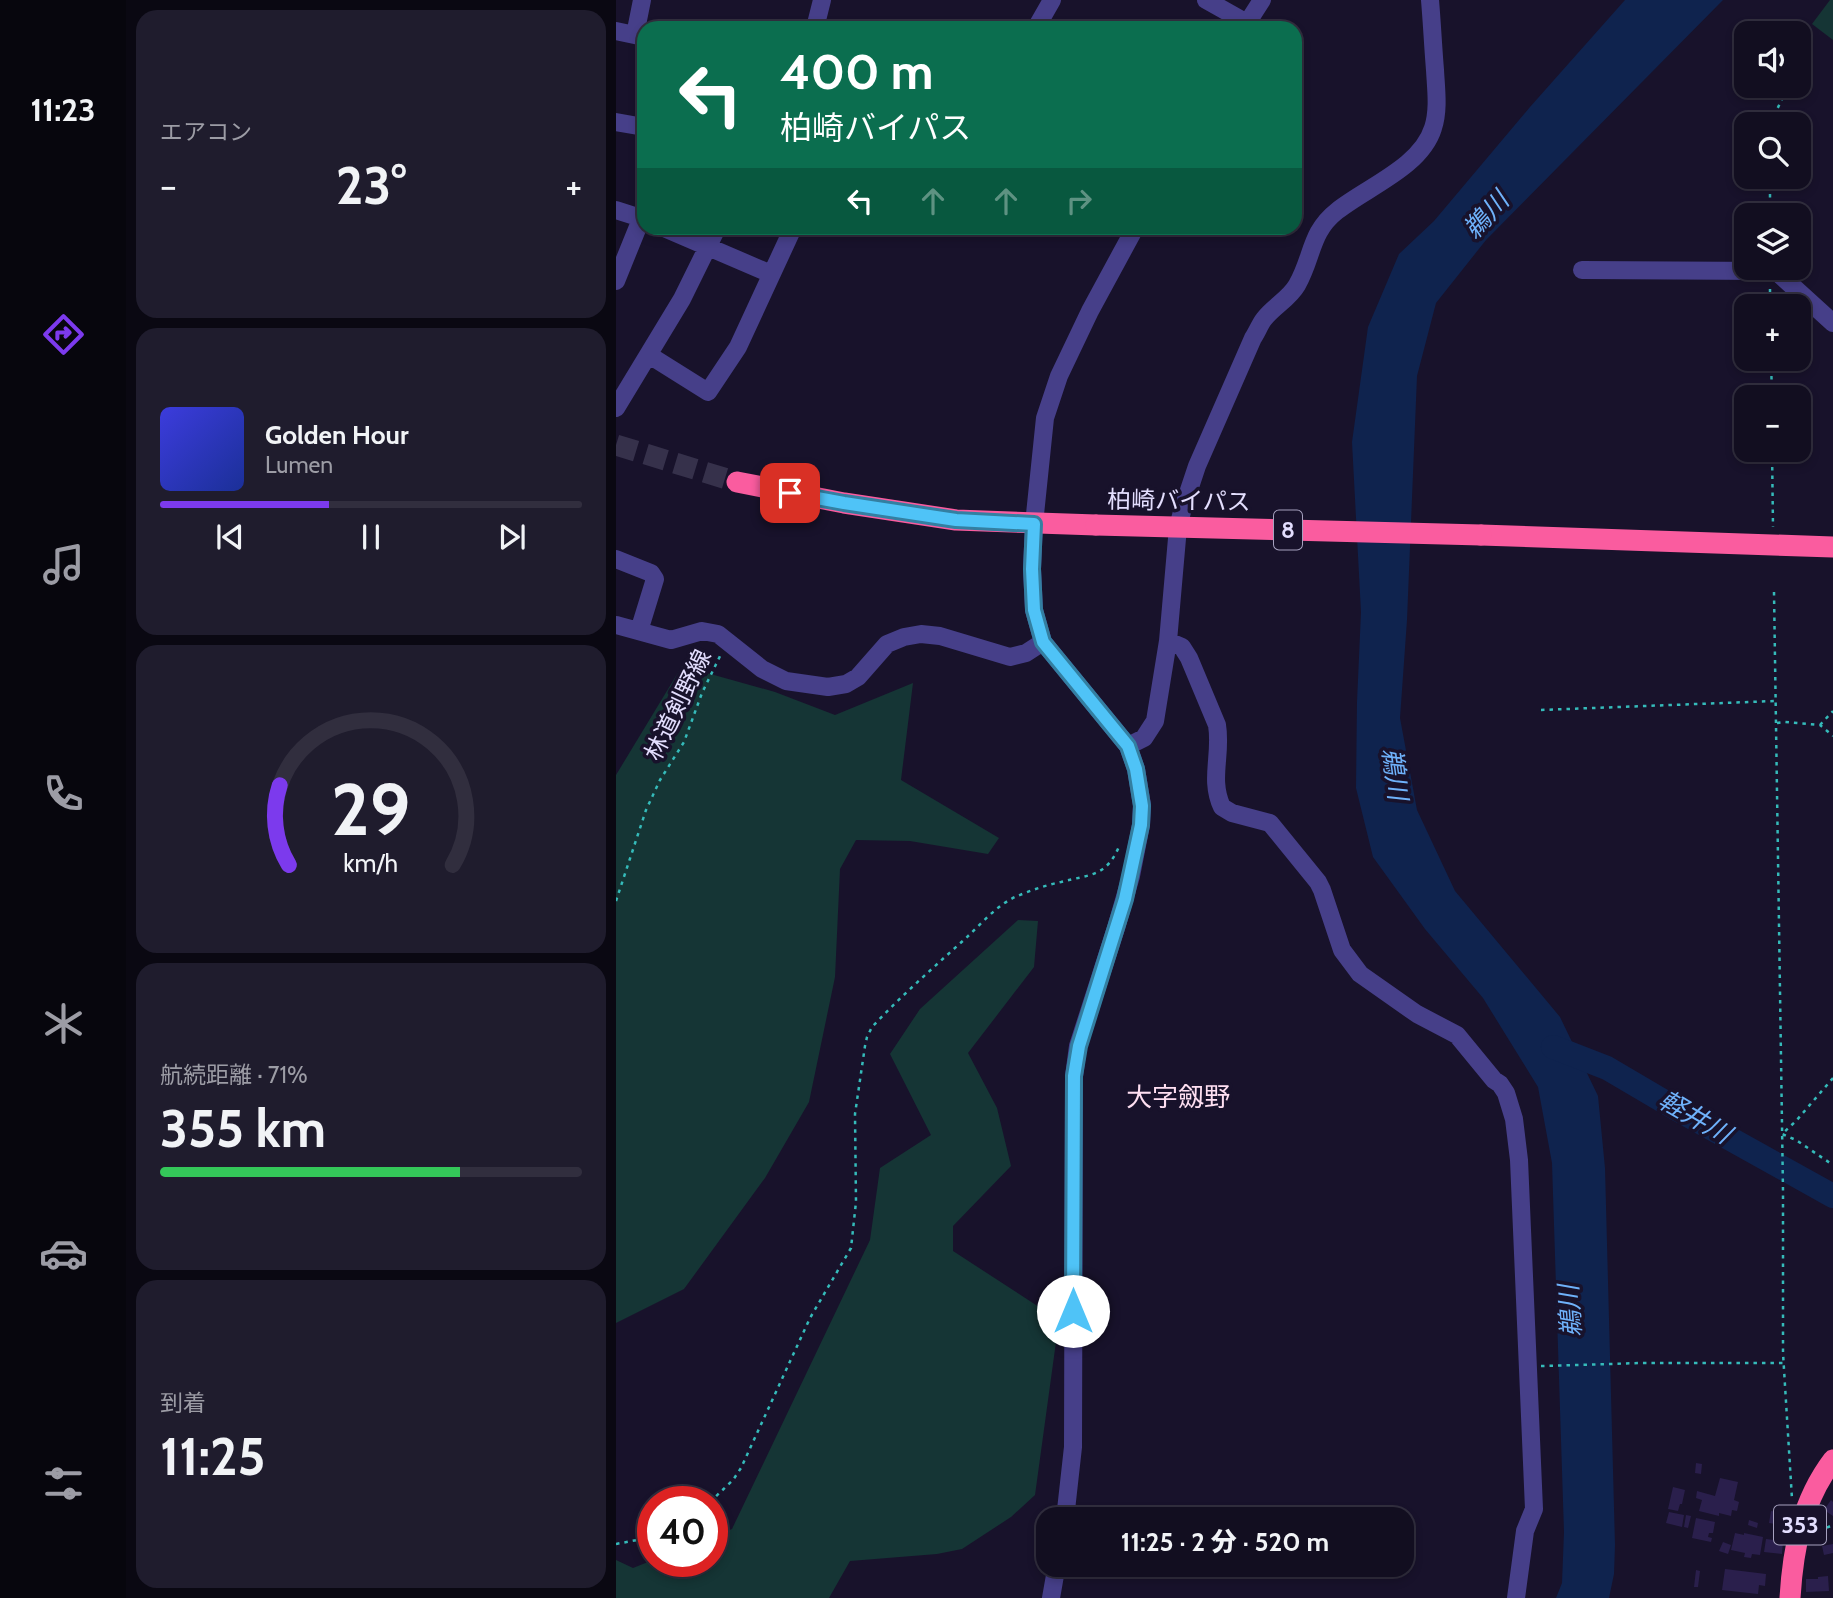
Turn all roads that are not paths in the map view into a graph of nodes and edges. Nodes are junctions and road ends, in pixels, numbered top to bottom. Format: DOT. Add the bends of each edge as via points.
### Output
graph roads {
  1 [pos="642,0"];
  2 [pos="821,0"];
  3 [pos="1052,0"];
  4 [pos="1206,0"];
  5 [pos="1262,0"];
  6 [pos="1430,0"];
  7 [pos="641,21"];
  8 [pos="816,21"];
  9 [pos="1040,21"];
  10 [pos="1238,21"];
  11 [pos="1248,21"];
  12 [pos="616,31"];
  13 [pos="637,35"];
  14 [pos="616,122"];
  15 [pos="637,126"];
  16 [pos="616,210"];
  17 [pos="637,215"];
  18 [pos="637,230"];
  19 [pos="681,235"];
  20 [pos="714,235"];
  21 [pos="790,235"];
  22 [pos="1131,235"];
  23 [pos="709,247"];
  24 [pos="1582,270"];
  25 [pos="771,274"];
  26 [pos="616,281"];
  27 [pos="1833,323"];
  28 [pos="649,355"];
  29 [pos="616,408"];
  30 [pos="737,482"];
  31 [pos="1034,524"];
  32 [pos="1178,527"];
  33 [pos="1833,547"];
  34 [pos="616,559"];
  35 [pos="616,625"];
  36 [pos="639,631"];
  37 [pos="1168,641"];
  38 [pos="1043,642"];
  39 [pos="1128,746"];
  40 [pos="1833,1460"];
  41 [pos="1066,1507"];
  42 [pos="1055,1577"];
  43 [pos="1051,1598"];
  44 [pos="1516,1598"];
  45 [pos="1790,1598"];
  1 -- 7 [label="street"];
  2 -- 8 [label="street"];
  3 -- 9 [label="street"];
  4 -- 10 [label="street"];
  5 -- 11 [label="street"];
  6 -- 32 [label="street" via="1437,103 1433,129 1410,161 1323,223 1296,287 1264,319 1253,338 1197,466"];
  12 -- 13 [label="street"];
  14 -- 15 [label="street"];
  16 -- 17 [label="street"];
  18 -- 26 [label="street"];
  19 -- 23 [label="street"];
  20 -- 23 [label="street"];
  21 -- 25 [label="street"];
  22 -- 31 [label="street" via="1059,376 1045,418"];
  23 -- 25 [label="street"];
  23 -- 28 [label="street"];
  24 -- 27 [label="street" via="1770,271 1778,273"];
  25 -- 28 [label="street" via="737,347 708,392"];
  28 -- 29 [label="street"];
  30 -- 31 [label="highway, 柏崎バイパス / 8" via="956,520"];
  31 -- 32 [label="highway, 柏崎バイパス / 8, bridge"];
  31 -- 38 [label="street" via="1034,610"];
  32 -- 33 [label="highway, 柏崎バイパス / 8, bridge"];
  32 -- 37 [label="street"];
  34 -- 36 [label="street" via="651,573 655,579"];
  35 -- 36 [label="street"];
  36 -- 38 [label="street" via="671,640 702,631 718,634 762,669 786,681 828,687 858,677 887,644 904,637 940,636 1010,657"];
  37 -- 39 [label="street" via="1155,721 1144,738"];
  37 -- 44 [label="street" via="1182,647 1189,658 1217,725 1215,789 1222,807 1270,823 1318,882 1342,950 1360,974 1417,1014 1457,1035 1506,1093 1519,1160 1534,1510 1525,1531"];
  38 -- 39 [label="street"];
  39 -- 41 [label="street" via="1136,769 1141,825 1125,899 1079,1046 1074,1076 1073,1447"];
  40 -- 45 [label="highway, 353" via="1803,1517 1794,1550"];
  42 -- 43 [label="street"];
}
